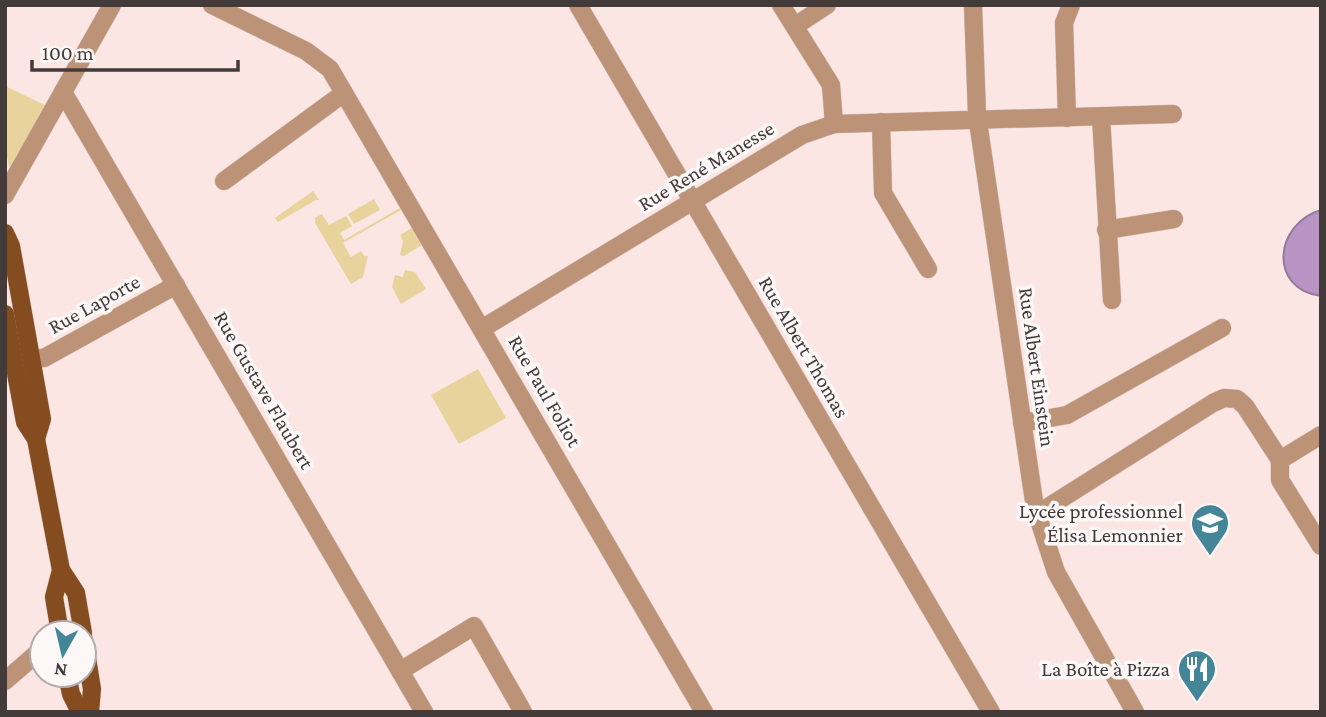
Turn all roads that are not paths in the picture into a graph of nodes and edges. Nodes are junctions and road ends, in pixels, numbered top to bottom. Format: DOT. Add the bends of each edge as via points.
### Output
graph roads {
  1 [pos="112,5"];
  2 [pos="212,5"];
  3 [pos="578,5"];
  4 [pos="781,5"];
  5 [pos="827,5"];
  6 [pos="973,5"];
  7 [pos="1072,5"];
  8 [pos="795,26"];
  9 [pos="63,92"];
  10 [pos="344,93"];
  11 [pos="1173,114"];
  12 [pos="1101,117"];
  13 [pos="1067,118"];
  14 [pos="978,121"];
  15 [pos="881,122"];
  16 [pos="834,124"];
  17 [pos="224,181"];
  18 [pos="5,195"];
  19 [pos="692,202"];
  20 [pos="1174,219"];
  21 [pos="1106,230"];
  22 [pos="5,233"];
  23 [pos="929,269"];
  24 [pos="176,285"];
  25 [pos="1112,300"];
  26 [pos="5,314"];
  27 [pos="482,328"];
  28 [pos="1222,328"];
  29 [pos="32,359"];
  30 [pos="1022,423"];
  31 [pos="1321,435"];
  32 [pos="36,439"];
  33 [pos="1280,460"];
  34 [pos="1037,514"];
  35 [pos="1321,547"];
  36 [pos="61,570"];
  37 [pos="58,619"];
  38 [pos="81,619"];
  39 [pos="28,661"];
  40 [pos="400,671"];
  41 [pos="5,681"];
  42 [pos="70,689"];
  43 [pos="92,689"];
  44 [pos="80,712"];
  45 [pos="90,712"];
  46 [pos="424,712"];
  47 [pos="523,712"];
  48 [pos="704,712"];
  49 [pos="991,712"];
  50 [pos="1135,712"];
  1 -- 9 [label="street"];
  2 -- 10 [label="street, Rue Paul Foliot" via="323,62"];
  3 -- 19 [label="street, Rue Albert Thomas"];
  4 -- 8 [label="street"];
  5 -- 8 [label="street"];
  6 -- 14 [label="street, Rue Albert Einstein"];
  7 -- 13 [label="street" via="1064,23"];
  8 -- 16 [label="street" via="831,85"];
  9 -- 18 [label="street"];
  9 -- 24 [label="street, Rue Gustave Flaubert"];
  10 -- 17 [label="street"];
  10 -- 27 [label="street, Rue Paul Foliot"];
  11 -- 12 [label="street, Rue René Manesse"];
  12 -- 13 [label="street, Rue René Manesse"];
  12 -- 21 [label="street"];
  13 -- 14 [label="street, Rue René Manesse"];
  14 -- 15 [label="street, Rue René Manesse"];
  14 -- 30 [label="street, Rue Albert Einstein"];
  15 -- 16 [label="street, Rue René Manesse"];
  15 -- 23 [label="street" via="883,193"];
  16 -- 19 [label="street, Rue René Manesse" via="802,135"];
  19 -- 27 [label="street, Rue René Manesse"];
  19 -- 49 [label="street, Rue Albert Thomas"];
  20 -- 21 [label="street"];
  21 -- 25 [label="street"];
  22 -- 29 [label="main road"];
  24 -- 29 [label="street, Rue Laporte" via="44,358"];
  24 -- 40 [label="street, Rue Gustave Flaubert"];
  26 -- 32 [label="main road" via="25,422"];
  27 -- 48 [label="street, Rue Paul Foliot"];
  28 -- 30 [label="street" via="1067,415"];
  29 -- 32 [label="main road" via="42,419"];
  30 -- 34 [label="street, Rue Albert Einstein"];
  31 -- 33 [label="street"];
  32 -- 36 [label="main road"];
  33 -- 34 [label="street" via="1245,406 1237,399 1224,398"];
  33 -- 35 [label="street" via="1280,480"];
  34 -- 50 [label="street, Rue Albert Einstein" via="1056,572"];
  36 -- 37 [label="main road" via="54,597"];
  36 -- 38 [label="main road" via="76,593"];
  39 -- 41 [label="street"];
  40 -- 46 [label="street, Rue Gustave Flaubert"];
  40 -- 47 [label="street" via="474,626"];
  42 -- 44 [label="main road"];
  43 -- 45 [label="main road"];
}
